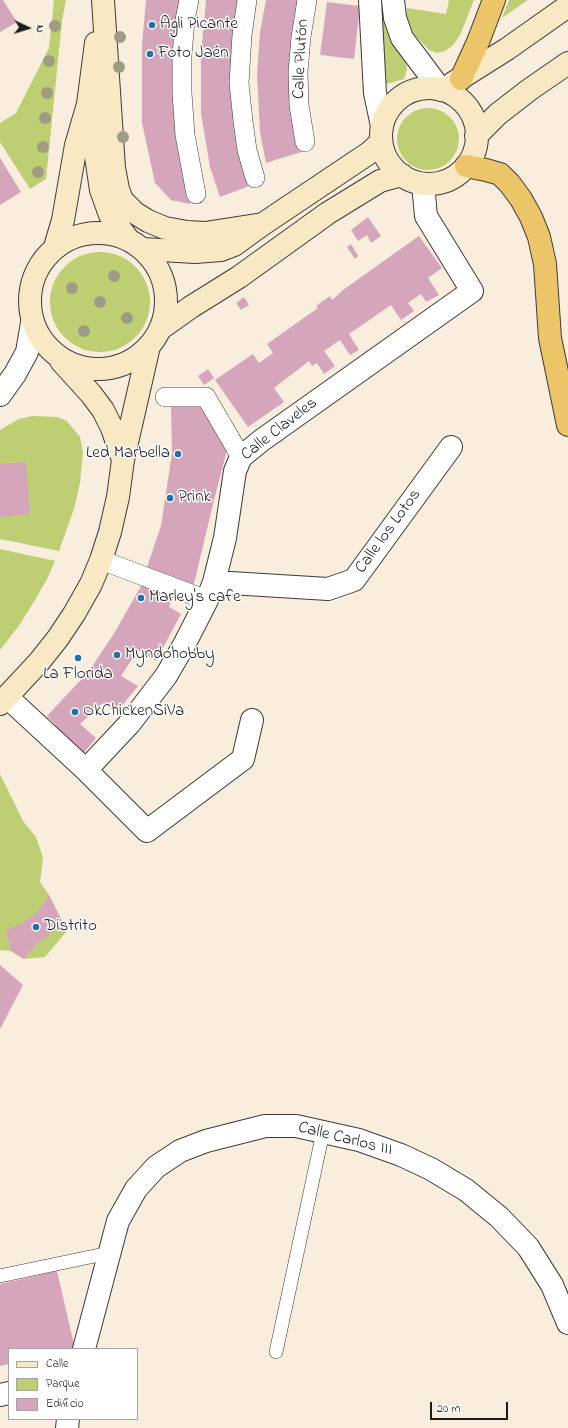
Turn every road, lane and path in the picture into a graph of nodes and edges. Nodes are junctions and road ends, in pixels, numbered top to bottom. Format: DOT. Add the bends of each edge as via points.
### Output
graph roads {
  1 [pos="103,0"];
  2 [pos="189,0"];
  3 [pos="247,0"];
  4 [pos="307,0"];
  5 [pos="370,0"];
  6 [pos="393,0"];
  7 [pos="494,0"];
  8 [pos="568,6"];
  9 [pos="568,63"];
  10 [pos="461,79"];
  11 [pos="441,90"];
  12 [pos="88,104"];
  13 [pos="381,134"];
  14 [pos="476,136"];
  15 [pos="306,142"];
  16 [pos="466,166"];
  17 [pos="402,176"];
  18 [pos="255,178"];
  19 [pos="423,184"];
  20 [pos="196,194"];
  21 [pos="263,224"];
  22 [pos="135,244"];
  23 [pos="54,247"];
  24 [pos="32,323"];
  25 [pos="154,338"];
  26 [pos="57,356"];
  27 [pos="0,395"];
  28 [pos="165,397"];
  29 [pos="568,425"];
  30 [pos="451,447"];
  31 [pos="241,457"];
  32 [pos="123,460"];
  33 [pos="101,560"];
  34 [pos="211,591"];
  35 [pos="3,701"];
  36 [pos="252,720"];
  37 [pos="86,770"];
  38 [pos="323,1132"];
  39 [pos="109,1253"];
  40 [pos="0,1276"];
  41 [pos="568,1323"];
  42 [pos="84,1348"];
  43 [pos="276,1352"];
  1 -- 12 [label="main road"];
  1 -- 21 [label="main road" via="114,168 122,200 148,221 165,228 187,232 205,233"];
  2 -- 20 [label="street" via="182,55 182,93 185,135"];
  3 -- 18 [label="street" via="239,83 247,150"];
  4 -- 15 [label="street, Calle Plutón" via="298,72 299,104"];
  5 -- 13 [label="street" via="375,93"];
  6 -- 11 [label="street" via="395,18 402,38"];
  7 -- 10 [label="highway"];
  8 -- 10 [label="main road"];
  9 -- 14 [label="main road" via="498,114"];
  10 -- 11 [label="main road"];
  11 -- 13 [label="main road" via="411,92 397,100 388,112"];
  11 -- 14 [label="main road" via="456,97 467,108 474,121"];
  12 -- 22 [label="main road" via="101,190 110,215"];
  12 -- 23 [label="main road" via="76,145 62,220"];
  13 -- 17 [label="main road" via="385,157"];
  13 -- 21 [label="main road" via="369,153"];
  14 -- 16 [label="main road" via="474,152"];
  16 -- 19 [label="main road" via="454,177 440,183"];
  16 -- 29 [label="highway" via="500,174 514,189 531,217 545,264 550,338"];
  17 -- 19 [label="main road"];
  17 -- 25 [label="main road" via="380,181 328,213 239,277 191,307"];
  19 -- 31 [label="street, Calle Claveles" via="426,216 472,291"];
  21 -- 22 [label="main road" via="234,245 221,250 195,252"];
  22 -- 23 [label="main road" via="110,233 91,232 73,236"];
  22 -- 25 [label="main road" via="157,266 165,288 165,311"];
  23 -- 24 [label="main road" via="40,262 32,281 29,302"];
  24 -- 26 [label="main road" via="42,342"];
  24 -- 27 [label="street" via="27,352"];
  25 -- 26 [label="main road" via="134,359 117,367 96,370 76,366"];
  25 -- 32 [label="main road"];
  26 -- 32 [label="main road" via="103,410"];
  28 -- 31 [label="street" via="206,397"];
  30 -- 34 [label="street, Calle los Lotos" via="354,580 328,589"];
  31 -- 34 [label="street, Calle Claveles" via="234,471 225,538"];
  32 -- 33 [label="main road" via="118,497"];
  33 -- 34 [label="street"];
  33 -- 35 [label="main road" via="91,584 58,638"];
  34 -- 37 [label="street, Calle Claveles" via="166,676 130,723"];
  35 -- 37 [label="street"];
  36 -- 37 [label="street" via="243,759 147,831"];
  38 -- 39 [label="street, Calle Carlos III" via="296,1126 265,1126 206,1141 180,1151 156,1168 136,1189 118,1221"];
  38 -- 41 [label="street, Calle Carlos III" via="359,1140 401,1155 466,1190 498,1216 528,1247 552,1285"];
  38 -- 43 [label="lane"];
  39 -- 40 [label="lane"];
  39 -- 42 [label="street, Calle Carlos III"];
}
